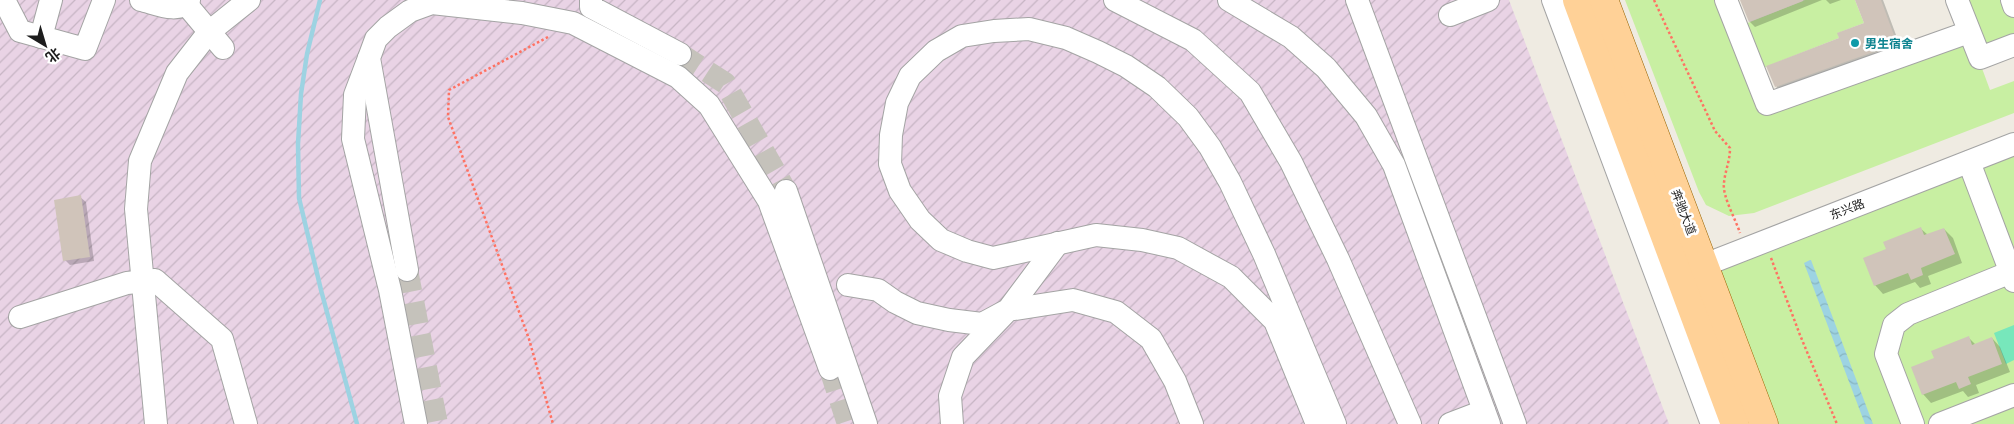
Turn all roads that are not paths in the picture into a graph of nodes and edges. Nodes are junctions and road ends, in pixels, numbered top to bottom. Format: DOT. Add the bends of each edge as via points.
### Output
graph roads {
  1 [pos="4,0"];
  2 [pos="51,0"];
  3 [pos="104,0"];
  4 [pos="141,0"];
  5 [pos="249,0"];
  6 [pos="1115,0"];
  7 [pos="1229,0"];
  8 [pos="1357,0"];
  9 [pos="1488,0"];
  10 [pos="1553,0"];
  11 [pos="1577,0"];
  12 [pos="1604,0"];
  13 [pos="1726,0"];
  14 [pos="1956,0"];
  15 [pos="2012,0"];
  16 [pos="188,2"];
  17 [pos="591,4"];
  18 [pos="2014,6"];
  19 [pos="1450,16"];
  20 [pos="573,24"];
  21 [pos="1969,32"];
  22 [pos="41,37"];
  23 [pos="216,40"];
  24 [pos="2014,45"];
  25 [pos="680,54"];
  26 [pos="369,58"];
  27 [pos="1606,110"];
  28 [pos="2014,144"];
  29 [pos="1969,162"];
  30 [pos="786,191"];
  31 [pos="1058,243"];
  32 [pos="1692,269"];
  33 [pos="407,270"];
  34 [pos="2012,277"];
  35 [pos="143,282"];
  36 [pos="848,285"];
  37 [pos="1008,310"];
  38 [pos="20,317"];
  39 [pos="830,369"];
  40 [pos="2014,395"];
  41 [pos="1486,417"];
  42 [pos="156,424"];
  43 [pos="246,424"];
  44 [pos="416,424"];
  45 [pos="866,424"];
  46 [pos="952,424"];
  47 [pos="1192,424"];
  48 [pos="1317,424"];
  49 [pos="1335,424"];
  50 [pos="1410,424"];
  51 [pos="1450,424"];
  52 [pos="1515,424"];
  53 [pos="1712,424"];
  54 [pos="1735,424"];
  55 [pos="1764,424"];
  56 [pos="1913,424"];
  57 [pos="1940,424"];
  1 -- 22 [label="street" via="20,31"];
  2 -- 22 [label="street"];
  3 -- 22 [label="street" via="85,49"];
  4 -- 16 [label="street" via="176,8"];
  5 -- 23 [label="street"];
  6 -- 50 [label="street" via="1193,40 1250,92 1300,180"];
  7 -- 41 [label="street" via="1291,38 1326,68 1366,116 1394,165"];
  8 -- 52 [label="street"];
  9 -- 19 [label="street"];
  10 -- 27 [label="street"];
  11 -- 27 [label="main road, 奔驰大道"];
  12 -- 32 [label="main road, 奔驰大道"];
  13 -- 21 [label="street" via="1767,104"];
  14 -- 21 [label="street"];
  15 -- 18 [label="street"];
  16 -- 23 [label="street"];
  17 -- 20 [label="street"];
  17 -- 25 [label="street"];
  20 -- 26 [label="street" via="522,13 432,3 410,11 388,27 376,39"];
  20 -- 39 [label="street" via="678,77 709,105 769,201"];
  21 -- 24 [label="street" via="1980,58"];
  23 -- 35 [label="street" via="177,73 140,161 136,209"];
  26 -- 33 [label="street"];
  26 -- 44 [label="street" via="355,95 353,139 390,290"];
  27 -- 32 [label="main road, 奔驰大道"];
  27 -- 53 [label="street"];
  28 -- 29 [label="street, 东兴路"];
  29 -- 32 [label="street, 东兴路"];
  29 -- 34 [label="street"];
  30 -- 45 [label="street"];
  31 -- 37 [label="street"];
  31 -- 48 [label="street" via="1096,234 1142,240 1178,248 1231,277 1275,321"];
  31 -- 49 [label="street" via="993,258 966,251 941,240 920,220 900,191 890,164 897,103 910,76 936,51 962,36 1030,29 1066,38 1126,66 1157,86 1188,117 1235,191"];
  32 -- 54 [label="main road, 奔驰大道"];
  32 -- 55 [label="main road, 奔驰大道"];
  34 -- 56 [label="street" via="1908,314 1894,325 1886,354"];
  35 -- 38 [label="street" via="126,284"];
  35 -- 42 [label="street"];
  35 -- 43 [label="street" via="155,280 222,340"];
  36 -- 37 [label="street" via="878,290 917,313 949,320 982,324"];
  37 -- 46 [label="street" via="963,357 950,396"];
  37 -- 47 [label="street" via="1073,300 1116,312 1151,339 1175,381"];
  40 -- 57 [label="street"];
  41 -- 51 [label="street"];
}
